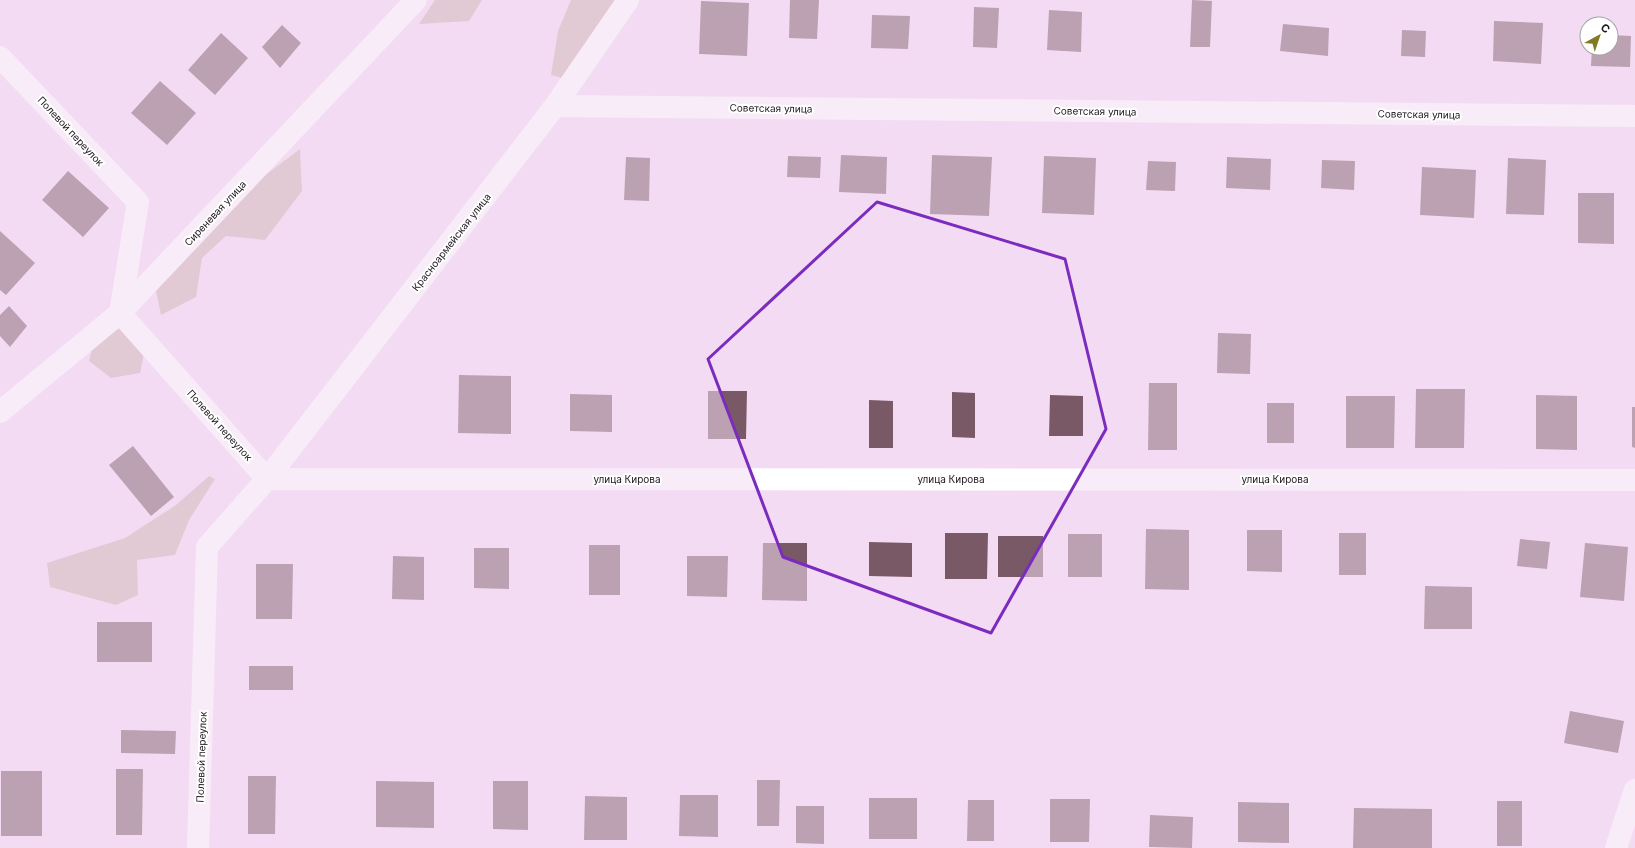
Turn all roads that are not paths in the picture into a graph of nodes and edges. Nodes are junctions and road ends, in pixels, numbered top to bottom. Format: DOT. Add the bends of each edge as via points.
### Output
graph roads {
  1 [pos="416,0"];
  2 [pos="628,0"];
  3 [pos="0,56"];
  4 [pos="555,106"];
  5 [pos="1635,116"];
  6 [pos="120,313"];
  7 [pos="0,412"];
  8 [pos="267,479"];
  9 [pos="1635,480"];
  10 [pos="1635,790"];
  11 [pos="198,848"];
  12 [pos="1616,848"];
  1 -- 6 [label="street, Сиреневая улица"];
  2 -- 4 [label="street, Красноармейская улица"];
  3 -- 6 [label="street, Полевой переулок" via="138,202"];
  4 -- 5 [label="street, Советская улица"];
  4 -- 8 [label="street, Красноармейская улица"];
  6 -- 7 [label="street, Сиреневая улица"];
  6 -- 8 [label="street, Полевой переулок"];
  8 -- 9 [label="street, улица Кирова"];
  8 -- 11 [label="street, Полевой переулок" via="207,547"];
  10 -- 12 [label="street"];
}
